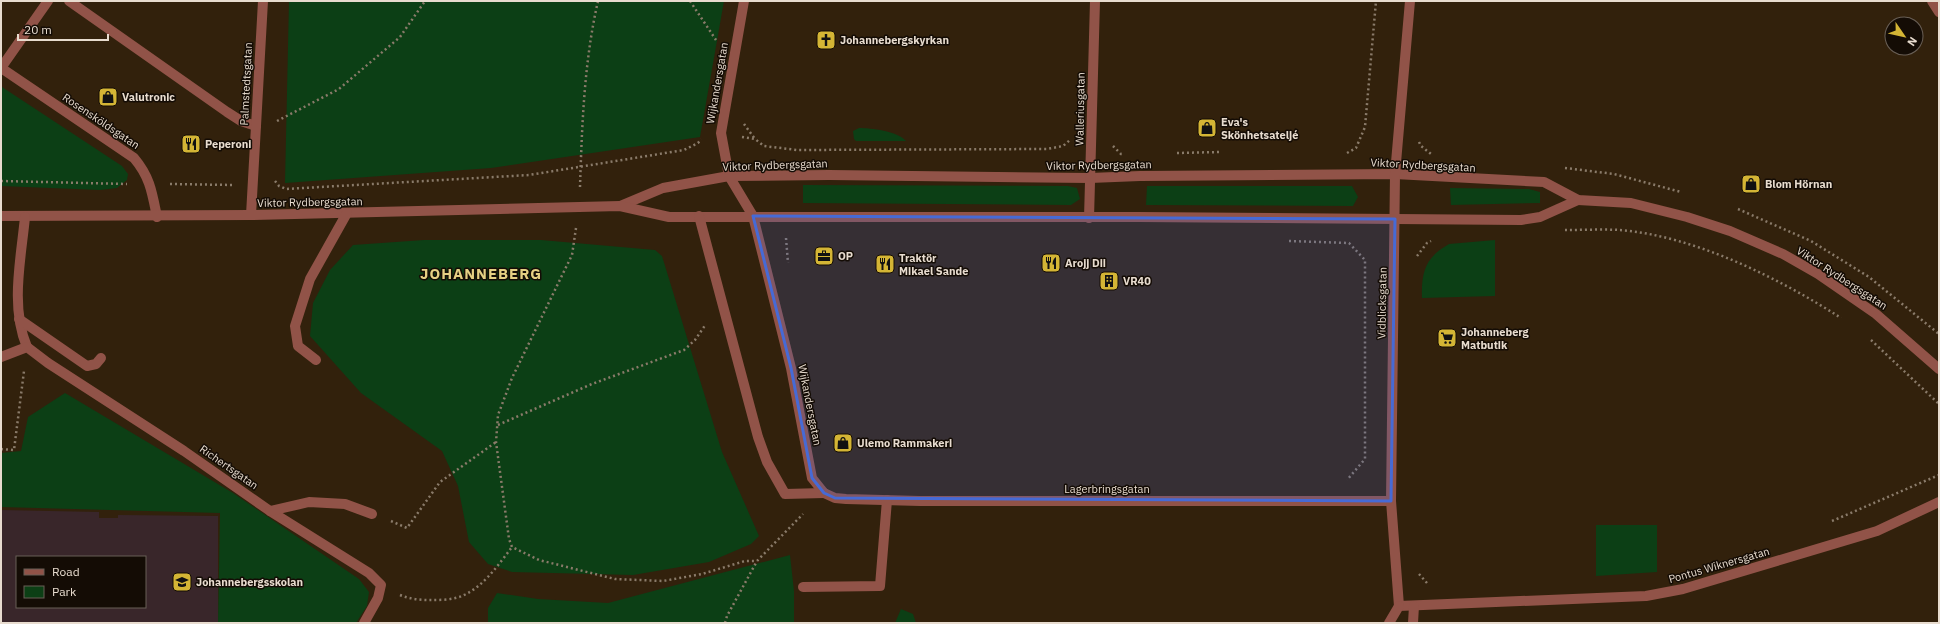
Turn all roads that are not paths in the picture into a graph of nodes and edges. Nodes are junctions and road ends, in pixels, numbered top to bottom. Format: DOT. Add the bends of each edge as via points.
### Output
graph roads {
  1 [pos="48,1"];
  2 [pos="69,1"];
  3 [pos="263,1"];
  4 [pos="744,1"];
  5 [pos="1095,1"];
  6 [pos="1410,1"];
  7 [pos="1932,1"];
  8 [pos="1939,12"];
  9 [pos="1,68"];
  10 [pos="256,126"];
  11 [pos="1395,174"];
  12 [pos="729,176"];
  13 [pos="1090,178"];
  14 [pos="1578,200"];
  15 [pos="620,206"];
  16 [pos="347,213"];
  17 [pos="251,215"];
  18 [pos="1,216"];
  19 [pos="699,216"];
  20 [pos="754,216"];
  21 [pos="25,217"];
  22 [pos="157,217"];
  23 [pos="1089,218"];
  24 [pos="1396,219"];
  25 [pos="19,319"];
  26 [pos="27,347"];
  27 [pos="1,357"];
  28 [pos="100,358"];
  29 [pos="316,360"];
  30 [pos="1939,369"];
  31 [pos="824,493"];
  32 [pos="888,500"];
  33 [pos="1391,501"];
  34 [pos="1939,502"];
  35 [pos="270,511"];
  36 [pos="372,514"];
  37 [pos="803,587"];
  38 [pos="1399,606"];
  39 [pos="1414,606"];
  40 [pos="364,623"];
  41 [pos="1389,623"];
  42 [pos="1413,623"];
  1 -- 9 [label="street"];
  2 -- 10 [label="street" via="227,112 241,121"];
  3 -- 10 [label="street, Palmstedtsgatan"];
  4 -- 12 [label="street, Wijkandersgatan" via="721,133"];
  5 -- 13 [label="street, Walleriusgatan"];
  6 -- 11 [label="street, Vidblicksgatan"];
  7 -- 8 [label="street"];
  9 -- 22 [label="street, Rosensköldsgatan" via="134,158 150,184"];
  10 -- 17 [label="street, Palmstedtsgatan"];
  11 -- 13 [label="street, Viktor Rydbergsgatan"];
  11 -- 14 [label="street, Viktor Rydbergsgatan" via="1544,182"];
  11 -- 24 [label="street, Vidblicksgatan"];
  12 -- 13 [label="street, Viktor Rydbergsgatan"];
  12 -- 15 [label="street, Viktor Rydbergsgatan" via="663,188"];
  12 -- 20 [label="street, Wijkandersgatan"];
  13 -- 23 [label="street, Walleriusgatan"];
  14 -- 24 [label="street, Viktor Rydbergsgatan" via="1540,217 1521,220"];
  14 -- 30 [label="street, Viktor Rydbergsgatan" via="1631,203 1687,217 1730,231 1783,254 1818,274 1876,314"];
  15 -- 16 [label="street, Viktor Rydbergsgatan"];
  15 -- 19 [label="street, Viktor Rydbergsgatan" via="669,217"];
  16 -- 17 [label="street, Viktor Rydbergsgatan"];
  16 -- 29 [label="street" via="310,279 295,326 298,346"];
  17 -- 22 [label="street, Viktor Rydbergsgatan"];
  18 -- 21 [label="street, Viktor Rydbergsgatan"];
  19 -- 20 [label="street, Viktor Rydbergsgatan"];
  19 -- 31 [label="street" via="758,437 767,462 785,494"];
  20 -- 23 [label="street, Viktor Rydbergsgatan"];
  20 -- 31 [label="street, Wijkandersgatan" via="791,368 812,478"];
  21 -- 22 [label="street, Viktor Rydbergsgatan"];
  21 -- 25 [label="street" via="19,279"];
  23 -- 24 [label="street, Viktor Rydbergsgatan"];
  24 -- 33 [label="street, Vidblicksgatan"];
  25 -- 26 [label="street"];
  25 -- 28 [label="street" via="87,366 96,364"];
  26 -- 27 [label="street"];
  26 -- 35 [label="street, Richertsgatan"];
  31 -- 32 [label="street, Lagerbringsgatan" via="834,498"];
  32 -- 33 [label="street, Lagerbringsgatan"];
  32 -- 37 [label="street" via="880,586"];
  33 -- 38 [label="street, Vidblicksgatan"];
  34 -- 39 [label="street, Pontus Wiknersgatan" via="1877,531 1683,589 1646,596"];
  35 -- 36 [label="street" via="309,502 345,504"];
  35 -- 40 [label="street, Richertsgatan" via="358,565 381,585 378,598"];
  38 -- 39 [label="street, Pontus Wiknersgatan"];
  38 -- 41 [label="street"];
  39 -- 42 [label="street"];
}
